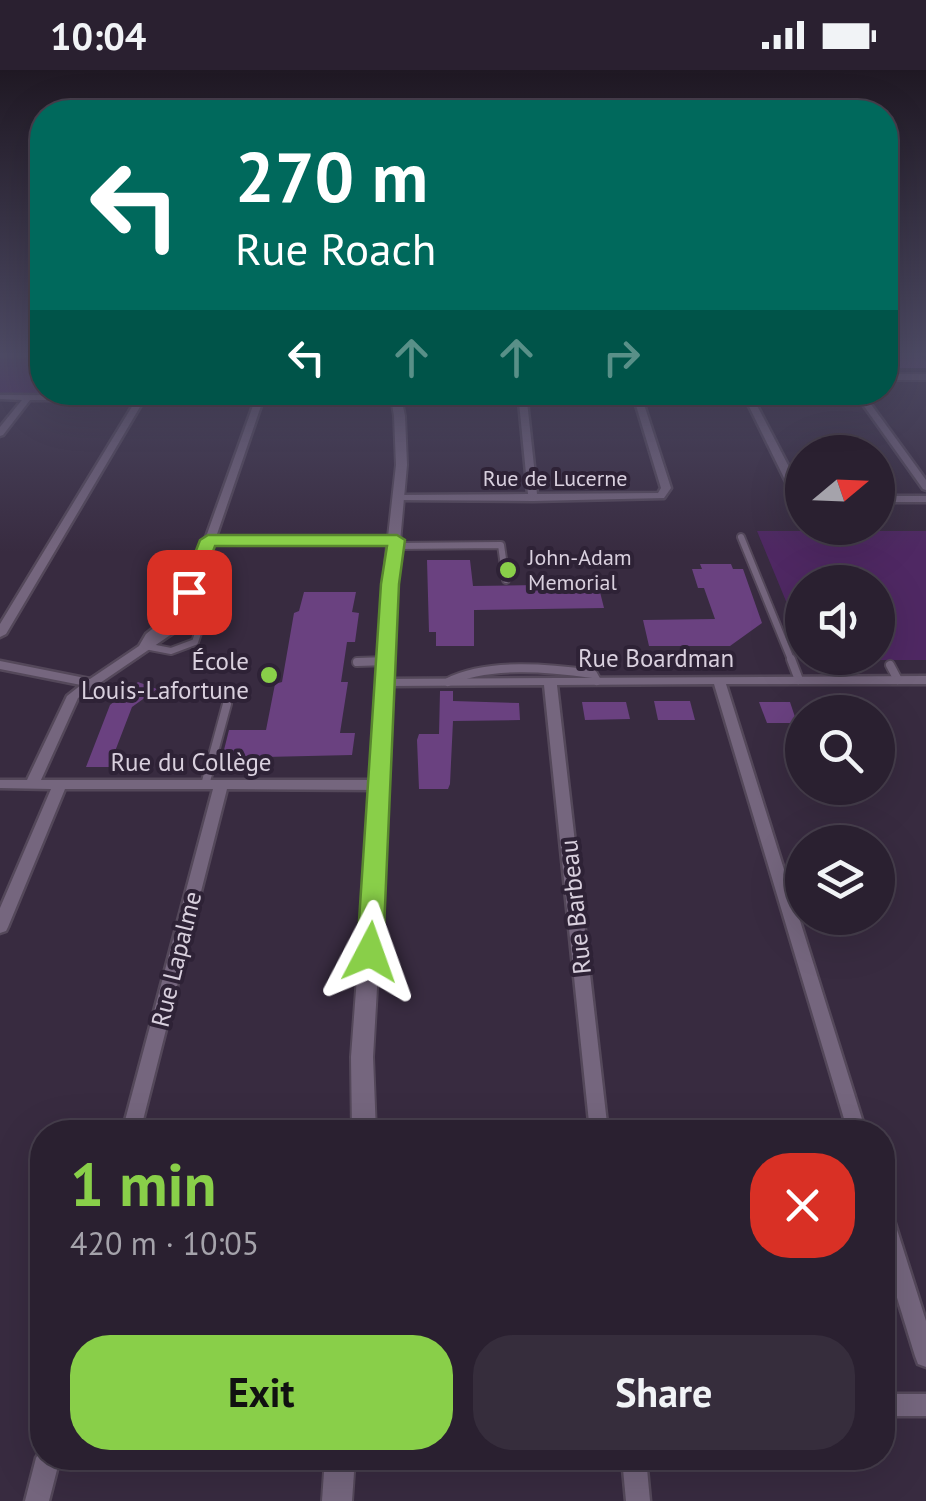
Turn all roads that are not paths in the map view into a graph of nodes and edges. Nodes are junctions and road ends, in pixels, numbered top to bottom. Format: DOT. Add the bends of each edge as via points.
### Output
graph roads {
  1 [pos="129,419"];
  2 [pos="252,419"];
  3 [pos="400,419"];
  4 [pos="525,419"];
  5 [pos="644,419"];
  6 [pos="759,419"];
  7 [pos="877,419"];
  8 [pos="785,470"];
  9 [pos="926,487"];
  10 [pos="399,498"];
  11 [pos="533,498"];
  12 [pos="895,498"];
  13 [pos="926,499"];
  14 [pos="742,537"];
  15 [pos="208,540"];
  16 [pos="396,543"];
  17 [pos="506,580"];
  18 [pos="185,602"];
  19 [pos="0,634"];
  20 [pos="145,646"];
  21 [pos="388,661"];
  22 [pos="358,662"];
  23 [pos="0,665"];
  24 [pos="895,674"];
  25 [pos="719,680"];
  26 [pos="799,680"];
  27 [pos="898,680"];
  28 [pos="926,680"];
  29 [pos="597,681"];
  30 [pos="387,682"];
  31 [pos="448,682"];
  32 [pos="550,682"];
  33 [pos="90,683"];
  34 [pos="228,704"];
  35 [pos="0,784"];
  36 [pos="32,784"];
  37 [pos="60,784"];
  38 [pos="213,785"];
  39 [pos="381,785"];
  40 [pos="0,927"];
  41 [pos="135,1120"];
  42 [pos="363,1120"];
  43 [pos="597,1120"];
  44 [pos="854,1120"];
  45 [pos="895,1256"];
  46 [pos="926,1356"];
  47 [pos="895,1405"];
  48 [pos="926,1405"];
  49 [pos="45,1470"];
  50 [pos="339,1470"];
  51 [pos="635,1470"];
  52 [pos="37,1501"];
  53 [pos="336,1501"];
  54 [pos="638,1501"];
  1 -- 19 [label="street"];
  2 -- 15 [label="street"];
  3 -- 10 [label="street"];
  4 -- 11 [label="street"];
  5 -- 11 [label="street, Rue de Lucerne" via="666,492 649,498"];
  6 -- 8 [label="street"];
  7 -- 9 [label="street"];
  10 -- 11 [label="street, Rue de Lucerne"];
  10 -- 16 [label="street"];
  12 -- 13 [label="street"];
  14 -- 26 [label="lane"];
  15 -- 16 [label="street"];
  15 -- 18 [label="street"];
  16 -- 17 [label="lane" via="501,546"];
  16 -- 21 [label="street"];
  18 -- 20 [label="street" via="177,628"];
  18 -- 20 [label="lane" via="206,607 195,642 166,651"];
  20 -- 33 [label="street"];
  21 -- 22 [label="lane"];
  21 -- 30 [label="street"];
  23 -- 33 [label="street"];
  24 -- 27 [label="lane"];
  25 -- 26 [label="street, Rue Boardman"];
  25 -- 29 [label="street, Rue Boardman"];
  25 -- 44 [label="street"];
  26 -- 27 [label="street, Rue Boardman"];
  27 -- 28 [label="street, Rue Boardman"];
  29 -- 31 [label="lane" via="593,674 572,672 466,674"];
  29 -- 32 [label="street, Rue Boardman"];
  30 -- 31 [label="street, Rue Boardman"];
  30 -- 39 [label="street"];
  31 -- 32 [label="street, Rue Boardman"];
  32 -- 43 [label="street, Rue Barbeau"];
  33 -- 36 [label="street" via="70,701"];
  34 -- 38 [label="lane"];
  35 -- 36 [label="street, Rue du Collège"];
  36 -- 37 [label="street, Rue du Collège"];
  37 -- 38 [label="street, Rue du Collège"];
  37 -- 40 [label="street"];
  38 -- 39 [label="street, Rue du Collège"];
  38 -- 41 [label="street, Rue Lapalme"];
  39 -- 42 [label="street"];
  45 -- 46 [label="street"];
  47 -- 48 [label="street"];
  49 -- 52 [label="street"];
  50 -- 53 [label="street"];
  51 -- 54 [label="street"];
}
